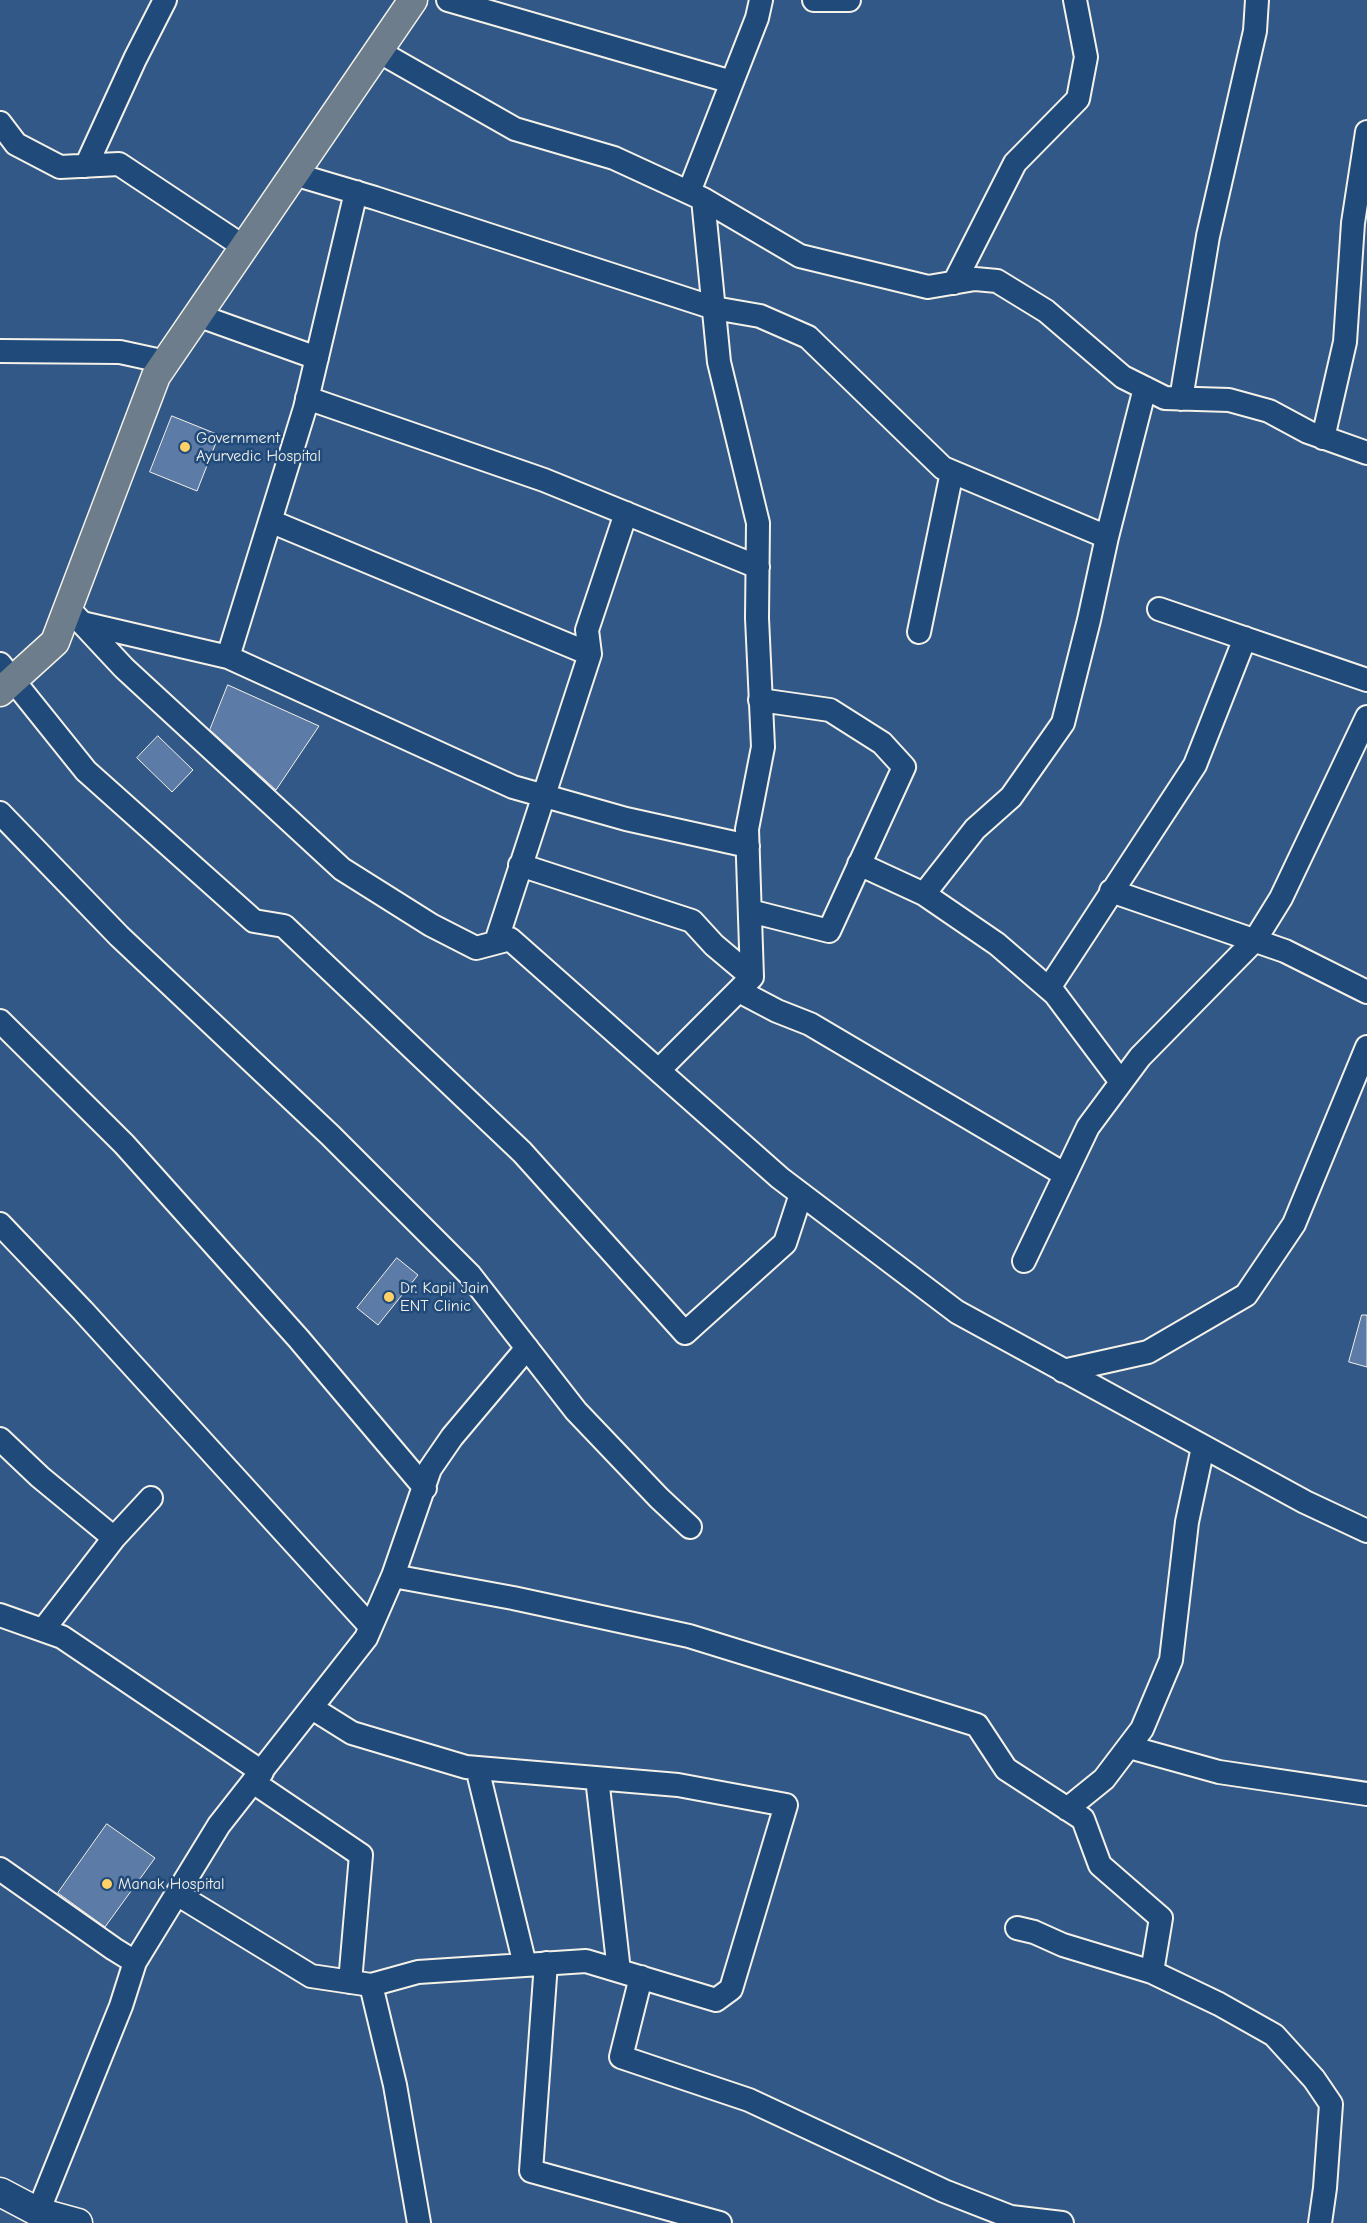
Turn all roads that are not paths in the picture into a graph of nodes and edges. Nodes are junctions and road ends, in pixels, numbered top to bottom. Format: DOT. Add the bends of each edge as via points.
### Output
graph roads {
  1 [pos="165,0"];
  2 [pos="413,0"];
  3 [pos="448,0"];
  4 [pos="761,0"];
  5 [pos="814,0"];
  6 [pos="849,0"];
  7 [pos="1075,0"];
  8 [pos="1257,0"];
  9 [pos="378,51"];
  10 [pos="732,82"];
  11 [pos="0,123"];
  12 [pos="1367,132"];
  13 [pos="86,166"];
  14 [pos="294,174"];
  15 [pos="356,192"];
  16 [pos="696,196"];
  17 [pos="244,247"];
  18 [pos="954,283"];
  19 [pos="714,308"];
  20 [pos="197,315"];
  21 [pos="0,351"];
  22 [pos="317,358"];
  23 [pos="166,362"];
  24 [pos="1145,388"];
  25 [pos="307,398"];
  26 [pos="1181,399"];
  27 [pos="1323,438"];
  28 [pos="1367,453"];
  29 [pos="952,472"];
  30 [pos="626,513"];
  31 [pos="270,521"];
  32 [pos="1107,537"];
  33 [pos="758,567"];
  34 [pos="1159,608"];
  35 [pos="75,615"];
  36 [pos="919,632"];
  37 [pos="1245,638"];
  38 [pos="590,654"];
  39 [pos="228,657"];
  40 [pos="4,679"];
  41 [pos="1367,680"];
  42 [pos="760,700"];
  43 [pos="1367,717"];
  44 [pos="543,795"];
  45 [pos="0,812"];
  46 [pos="748,846"];
  47 [pos="859,864"];
  48 [pos="520,865"];
  49 [pos="1111,891"];
  50 [pos="924,894"];
  51 [pos="750,911"];
  52 [pos="1255,940"];
  53 [pos="496,942"];
  54 [pos="745,984"];
  55 [pos="1048,988"];
  56 [pos="1367,992"];
  57 [pos="0,1021"];
  58 [pos="1367,1047"];
  59 [pos="659,1070"];
  60 [pos="1121,1082"];
  61 [pos="1064,1174"];
  62 [pos="801,1194"];
  63 [pos="0,1224"];
  64 [pos="1024,1261"];
  65 [pos="527,1348"];
  66 [pos="1063,1371"];
  67 [pos="0,1439"];
  68 [pos="1203,1447"];
  69 [pos="425,1488"];
  70 [pos="151,1498"];
  71 [pos="690,1527"];
  72 [pos="1367,1531"];
  73 [pos="114,1538"];
  74 [pos="393,1576"];
  75 [pos="0,1615"];
  76 [pos="370,1626"];
  77 [pos="42,1630"];
  78 [pos="312,1708"];
  79 [pos="1129,1746"];
  80 [pos="477,1768"];
  81 [pos="258,1777"];
  82 [pos="597,1778"];
  83 [pos="1367,1794"];
  84 [pos="1067,1809"];
  85 [pos="0,1869"];
  86 [pos="176,1894"];
  87 [pos="1017,1928"];
  88 [pos="135,1962"];
  89 [pos="536,1964"];
  90 [pos="619,1971"];
  91 [pos="1152,1972"];
  92 [pos="641,1977"];
  93 [pos="360,1984"];
  94 [pos="0,2192"];
  95 [pos="38,2212"];
  96 [pos="78,2223"];
  97 [pos="418,2223"];
  98 [pos="720,2223"];
  99 [pos="1062,2223"];
  100 [pos="1320,2223"];
  1 -- 13 [label="street"];
  2 -- 9 [label="main road"];
  3 -- 10 [label="street"];
  4 -- 10 [label="street"];
  5 -- 6 [label="street"];
  7 -- 18 [label="street" via="1086,57 1078,99 1015,163"];
  8 -- 26 [label="street" via="1255,31 1208,236"];
  9 -- 14 [label="main road"];
  9 -- 16 [label="street" via="515,129 614,158"];
  10 -- 16 [label="street"];
  11 -- 13 [label="street" via="16,144 60,167"];
  12 -- 27 [label="street" via="1353,223 1345,342"];
  13 -- 17 [label="street" via="119,164"];
  14 -- 15 [label="street"];
  14 -- 17 [label="main road"];
  15 -- 19 [label="street"];
  15 -- 22 [label="street"];
  16 -- 18 [label="street" via="800,256 928,287"];
  16 -- 19 [label="street"];
  17 -- 20 [label="main road"];
  18 -- 24 [label="street" via="975,279 997,281 1046,311 1123,377"];
  19 -- 29 [label="street" via="760,316 808,337 943,468"];
  19 -- 33 [label="street" via="719,362 758,523"];
  20 -- 22 [label="street"];
  20 -- 23 [label="main road"];
  21 -- 23 [label="street" via="120,352"];
  22 -- 25 [label="street"];
  23 -- 35 [label="main road" via="156,376"];
  24 -- 26 [label="street" via="1165,398"];
  24 -- 32 [label="street"];
  25 -- 30 [label="street" via="544,480"];
  25 -- 31 [label="street"];
  26 -- 27 [label="street" via="1229,400 1270,411"];
  27 -- 28 [label="street"];
  29 -- 32 [label="street"];
  29 -- 36 [label="street"];
  30 -- 33 [label="street"];
  30 -- 38 [label="street" via="587,630"];
  31 -- 38 [label="street"];
  31 -- 39 [label="street"];
  32 -- 50 [label="street" via="1063,723 1011,797 975,829"];
  33 -- 42 [label="street"];
  34 -- 37 [label="street"];
  35 -- 39 [label="street"];
  35 -- 40 [label="main road" via="55,642"];
  35 -- 53 [label="street" via="124,668 342,869 431,925 476,948"];
  37 -- 41 [label="street"];
  37 -- 49 [label="street" via="1196,765"];
  38 -- 44 [label="street"];
  39 -- 44 [label="street" via="513,786"];
  40 -- 62 [label="street" via="86,771 254,921 284,926 522,1152 685,1333 785,1243"];
  42 -- 46 [label="street" via="762,747 747,829"];
  42 -- 47 [label="street" via="830,710 882,743 904,767"];
  43 -- 52 [label="street" via="1281,898"];
  44 -- 46 [label="street" via="626,819"];
  44 -- 48 [label="street"];
  45 -- 65 [label="street" via="119,936 330,1135 470,1275"];
  46 -- 51 [label="street"];
  47 -- 50 [label="street"];
  47 -- 51 [label="street" via="829,931"];
  48 -- 53 [label="street"];
  48 -- 54 [label="street" via="692,921"];
  49 -- 52 [label="street"];
  49 -- 55 [label="street"];
  50 -- 55 [label="street" via="997,944"];
  51 -- 54 [label="street"];
  52 -- 56 [label="street" via="1285,950"];
  52 -- 60 [label="street" via="1140,1056"];
  53 -- 59 [label="street" via="510,939"];
  54 -- 59 [label="street"];
  54 -- 61 [label="street" via="777,1011 810,1024"];
  55 -- 60 [label="street"];
  57 -- 69 [label="street" via="124,1144 298,1338"];
  58 -- 66 [label="street" via="1294,1224 1246,1295 1148,1352"];
  59 -- 62 [label="street"];
  60 -- 61 [label="street" via="1088,1126"];
  61 -- 64 [label="street"];
  62 -- 66 [label="street" via="957,1312"];
  63 -- 76 [label="street"];
  65 -- 69 [label="street" via="452,1437 430,1469"];
  65 -- 71 [label="street" via="576,1412"];
  66 -- 68 [label="street"];
  67 -- 73 [label="street"];
  68 -- 72 [label="street"];
  68 -- 79 [label="street" via="1187,1522 1171,1660 1142,1729"];
  69 -- 74 [label="street"];
  70 -- 73 [label="street"];
  73 -- 77 [label="street"];
  74 -- 76 [label="street"];
  74 -- 84 [label="street" via="689,1636 977,1725 1006,1769"];
  75 -- 77 [label="street"];
  76 -- 78 [label="street" via="366,1638"];
  77 -- 81 [label="street" via="62,1637"];
  78 -- 80 [label="street" via="352,1733"];
  78 -- 81 [label="street"];
  79 -- 83 [label="street" via="1219,1772"];
  79 -- 84 [label="street" via="1104,1779"];
  80 -- 82 [label="street"];
  80 -- 89 [label="street"];
  81 -- 86 [label="street" via="219,1825"];
  81 -- 93 [label="street" via="361,1855"];
  82 -- 90 [label="street"];
  82 -- 92 [label="street" via="678,1786 786,1804 731,1989 716,2000"];
  84 -- 91 [label="street" via="1083,1819 1100,1865 1161,1918"];
  85 -- 88 [label="street"];
  86 -- 88 [label="street"];
  86 -- 93 [label="street" via="311,1976"];
  87 -- 91 [label="street"];
  88 -- 95 [label="street" via="121,2006"];
  89 -- 90 [label="street" via="586,1961"];
  89 -- 93 [label="street" via="418,1972"];
  89 -- 98 [label="street" via="530,2170"];
  90 -- 92 [label="street"];
  91 -- 100 [label="street" via="1274,2035 1327,2098 1331,2104"];
  92 -- 99 [label="street" via="621,2056 750,2100 944,2191 1011,2217"];
  93 -- 97 [label="street" via="395,2085"];
  94 -- 95 [label="street"];
  95 -- 96 [label="street"];
}
